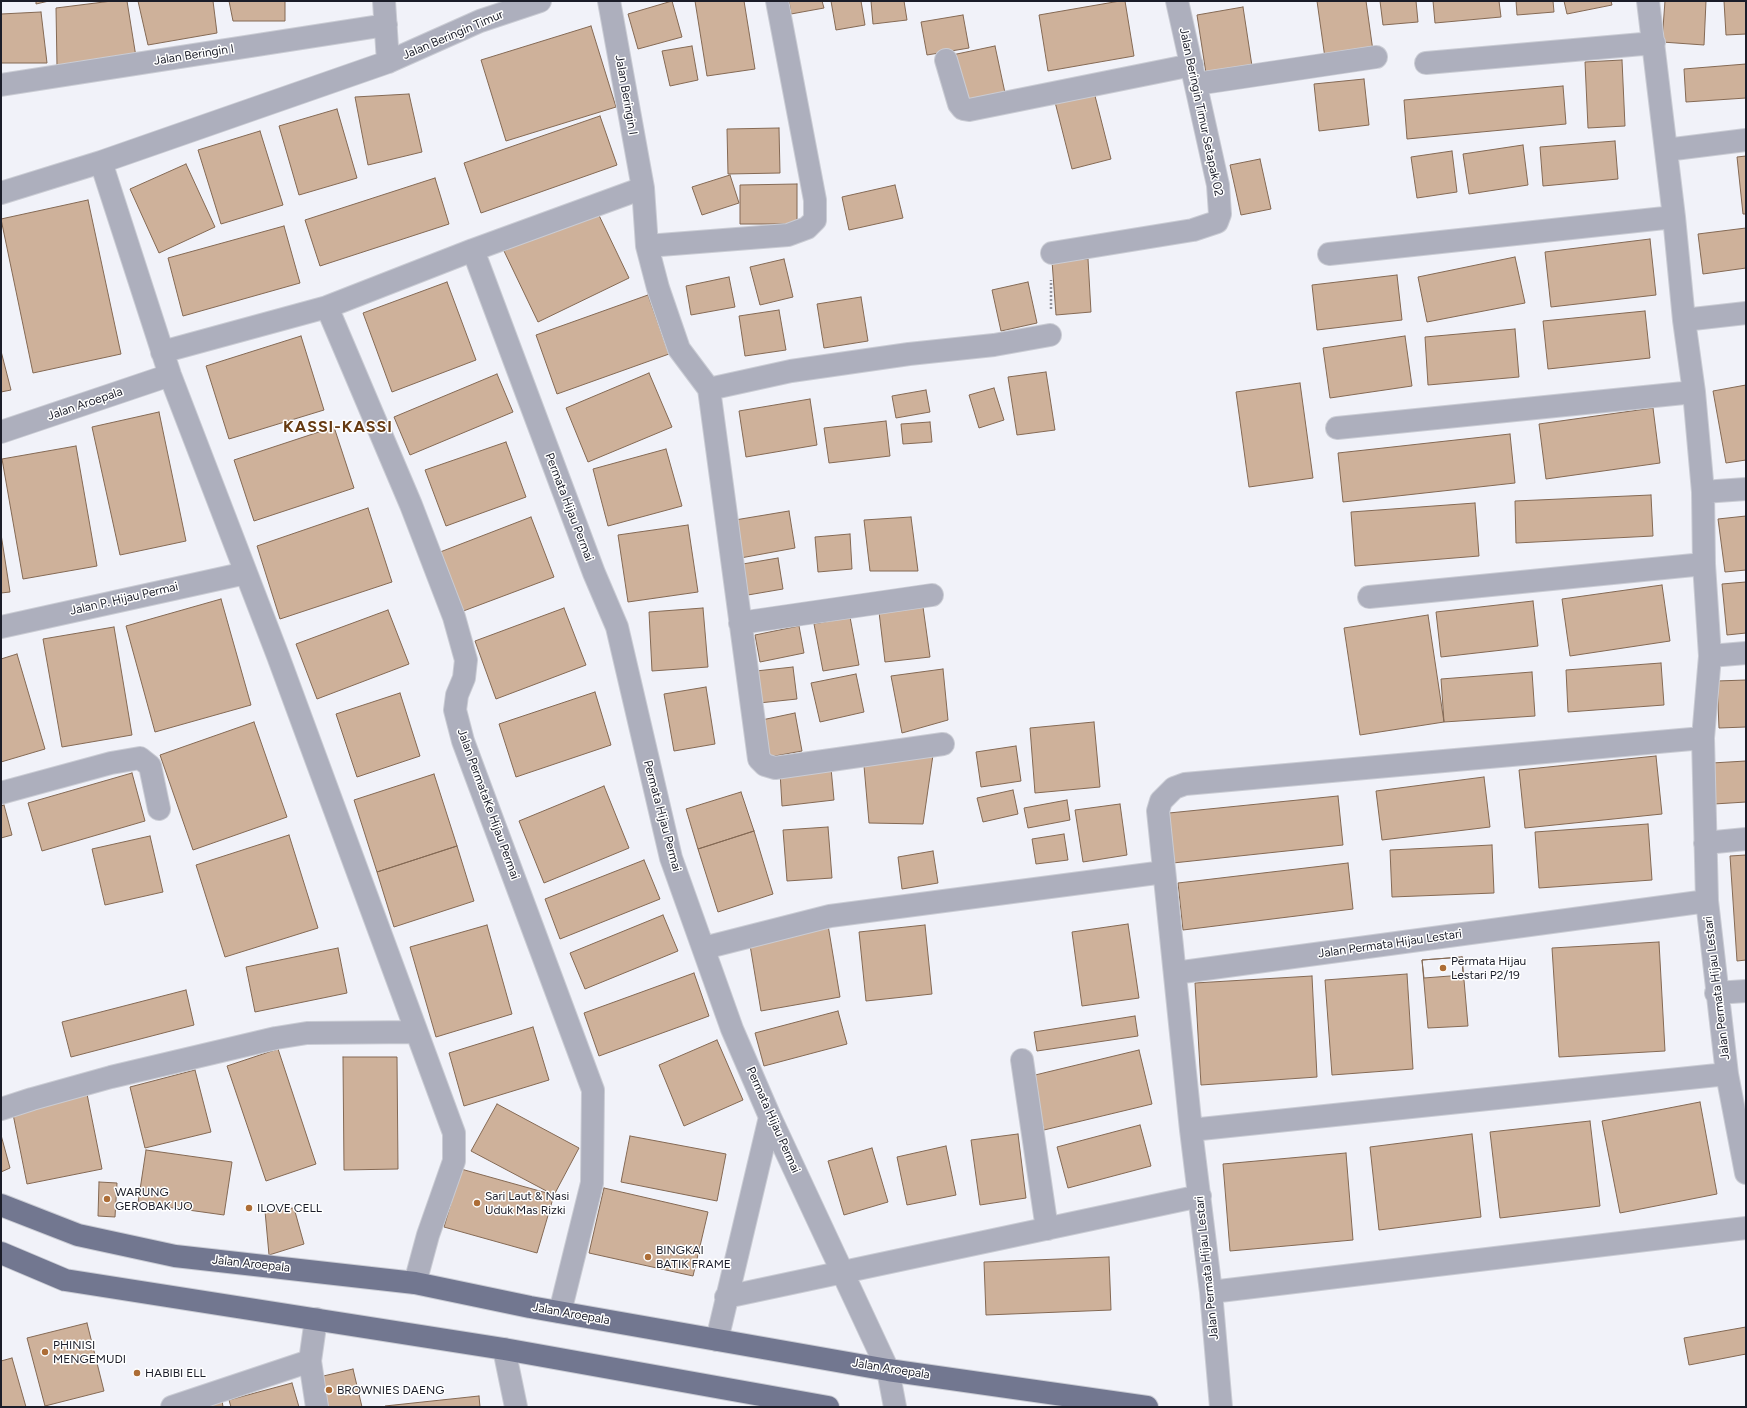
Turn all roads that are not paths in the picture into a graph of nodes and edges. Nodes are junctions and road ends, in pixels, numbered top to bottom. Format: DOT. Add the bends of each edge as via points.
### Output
graph roads {
  1 [pos="384,1"];
  2 [pos="540,1"];
  3 [pos="609,1"];
  4 [pos="777,1"];
  5 [pos="1178,1"];
  6 [pos="1648,1"];
  7 [pos="386,25"];
  8 [pos="1654,43"];
  9 [pos="1376,57"];
  10 [pos="946,60"];
  11 [pos="388,62"];
  12 [pos="1426,62"];
  13 [pos="1194,75"];
  14 [pos="1,85"];
  15 [pos="1746,140"];
  16 [pos="1666,150"];
  17 [pos="101,162"];
  18 [pos="643,188"];
  19 [pos="1,193"];
  20 [pos="1674,217"];
  21 [pos="647,246"];
  22 [pos="473,250"];
  23 [pos="1052,253"];
  24 [pos="1329,254"];
  25 [pos="327,307"];
  26 [pos="1746,313"];
  27 [pos="1684,320"];
  28 [pos="1050,336"];
  29 [pos="162,352"];
  30 [pos="170,375"];
  31 [pos="709,389"];
  32 [pos="1694,392"];
  33 [pos="1337,428"];
  34 [pos="1,432"];
  35 [pos="1746,489"];
  36 [pos="1703,492"];
  37 [pos="1704,564"];
  38 [pos="246,573"];
  39 [pos="932,595"];
  40 [pos="1369,597"];
  41 [pos="740,623"];
  42 [pos="1,627"];
  43 [pos="1746,654"];
  44 [pos="1710,656"];
  45 [pos="1703,738"];
  46 [pos="943,744"];
  47 [pos="1,793"];
  48 [pos="159,809"];
  49 [pos="1746,839"];
  50 [pos="1705,843"];
  51 [pos="1164,872"];
  52 [pos="1707,901"];
  53 [pos="704,948"];
  54 [pos="1175,973"];
  55 [pos="1746,991"];
  56 [pos="1716,993"];
  57 [pos="416,1032"];
  58 [pos="1022,1060"];
  59 [pos="1727,1074"];
  60 [pos="1,1109"];
  61 [pos="770,1117"];
  62 [pos="1191,1130"];
  63 [pos="1746,1173"];
  64 [pos="1200,1196"];
  65 [pos="1,1205"];
  66 [pos="1746,1228"];
  67 [pos="1047,1229"];
  68 [pos="1,1253"];
  69 [pos="843,1273"];
  70 [pos="415,1283"];
  71 [pos="1211,1292"];
  72 [pos="726,1298"];
  73 [pos="560,1312"];
  74 [pos="316,1319"];
  75 [pos="717,1340"];
  76 [pos="504,1349"];
  77 [pos="310,1361"];
  78 [pos="888,1370"];
  79 [pos="172,1407"];
  80 [pos="317,1407"];
  81 [pos="516,1407"];
  82 [pos="828,1407"];
  83 [pos="894,1407"];
  84 [pos="1147,1407"];
  85 [pos="1221,1407"];
  1 -- 7 [label="street"];
  2 -- 11 [label="street, Jalan Beringin Timur" via="480,21"];
  3 -- 18 [label="street, Jalan Beringin I"];
  4 -- 21 [label="street" via="815,200 815,220 807,228 788,234"];
  5 -- 13 [label="street, Jalan Beringin Timur Setapak 02"];
  6 -- 8 [label="street"];
  7 -- 11 [label="street"];
  7 -- 14 [label="street, Jalan Beringin I"];
  8 -- 12 [label="street"];
  8 -- 16 [label="street"];
  9 -- 13 [label="street"];
  10 -- 13 [label="street" via="959,104 963,109 969,110"];
  11 -- 17 [label="street, Jalan Beringin Timur"];
  13 -- 23 [label="street, Jalan Beringin Timur Setapak 02" via="1220,199 1217,222 1193,230"];
  15 -- 16 [label="street"];
  16 -- 20 [label="street"];
  17 -- 19 [label="street, Jalan Beringin Timur"];
  17 -- 29 [label="street"];
  18 -- 21 [label="street, Jalan Beringin I"];
  18 -- 22 [label="street"];
  20 -- 24 [label="street"];
  20 -- 27 [label="street"];
  21 -- 31 [label="street, Jalan Beringin I" via="679,349"];
  22 -- 25 [label="street"];
  22 -- 53 [label="street, Permata Hijau Permai" via="594,573 617,627 671,858"];
  25 -- 29 [label="street"];
  25 -- 73 [label="street, Jalan PermataKe Hijau Permai" via="411,506 454,617 466,660 455,710 464,741 593,1090 592,1182"];
  26 -- 27 [label="street"];
  27 -- 32 [label="street"];
  28 -- 31 [label="street" via="790,371"];
  29 -- 30 [label="street"];
  30 -- 34 [label="street, Jalan Aroepala"];
  30 -- 38 [label="street"];
  31 -- 41 [label="street"];
  32 -- 33 [label="street"];
  32 -- 36 [label="street"];
  35 -- 36 [label="street"];
  36 -- 37 [label="street"];
  37 -- 40 [label="street"];
  37 -- 44 [label="street"];
  38 -- 42 [label="street, Jalan P. Hijau Permai"];
  38 -- 57 [label="street"];
  39 -- 41 [label="street"];
  41 -- 46 [label="street" via="759,759 765,765 775,768"];
  43 -- 44 [label="street"];
  44 -- 45 [label="street"];
  45 -- 50 [label="street"];
  45 -- 51 [label="street, Jalan Permata Hijau Lestari" via="1186,784 1174,788 1161,801 1158,811"];
  47 -- 48 [label="street" via="104,764 140,758 150,766"];
  49 -- 50 [label="street"];
  50 -- 52 [label="street"];
  51 -- 53 [label="street" via="830,916"];
  51 -- 54 [label="street, Jalan Permata Hijau Lestari"];
  52 -- 54 [label="street, Jalan Permata Hijau Lestari"];
  52 -- 56 [label="street, Jalan Permata Hijau Lestari"];
  53 -- 61 [label="street, Permata Hijau Permai" via="732,1029"];
  54 -- 62 [label="street, Jalan Permata Hijau Lestari"];
  55 -- 56 [label="street"];
  56 -- 59 [label="street, Jalan Permata Hijau Lestari"];
  57 -- 60 [label="street" via="307,1033 276,1038 112,1077"];
  57 -- 70 [label="street" via="454,1133 454,1161 428,1235"];
  58 -- 67 [label="street"];
  59 -- 62 [label="street, Jalan Permata Hijau Lestari"];
  59 -- 63 [label="street"];
  61 -- 69 [label="street, Permata Hijau Permai"];
  61 -- 72 [label="street"];
  62 -- 64 [label="street, Jalan Permata Hijau Lestari"];
  64 -- 67 [label="street"];
  64 -- 71 [label="street, Jalan Permata Hijau Lestari"];
  65 -- 70 [label="main road, Jalan Aroepala" via="78,1235 175,1256"];
  66 -- 71 [label="street"];
  67 -- 69 [label="street"];
  68 -- 74 [label="main road" via="65,1280"];
  69 -- 72 [label="street"];
  69 -- 78 [label="street, Permata Hijau Permai"];
  70 -- 73 [label="main road, Jalan Aroepala"];
  71 -- 85 [label="street, Jalan Permata Hijau Lestari"];
  72 -- 75 [label="street"];
  73 -- 75 [label="main road, Jalan Aroepala"];
  74 -- 76 [label="main road"];
  74 -- 77 [label="street"];
  75 -- 78 [label="main road, Jalan Aroepala"];
  76 -- 81 [label="street"];
  76 -- 82 [label="main road"];
  77 -- 79 [label="street"];
  77 -- 80 [label="street"];
  78 -- 83 [label="street, Permata Hijau Permai"];
  78 -- 84 [label="main road, Jalan Aroepala"];
}
